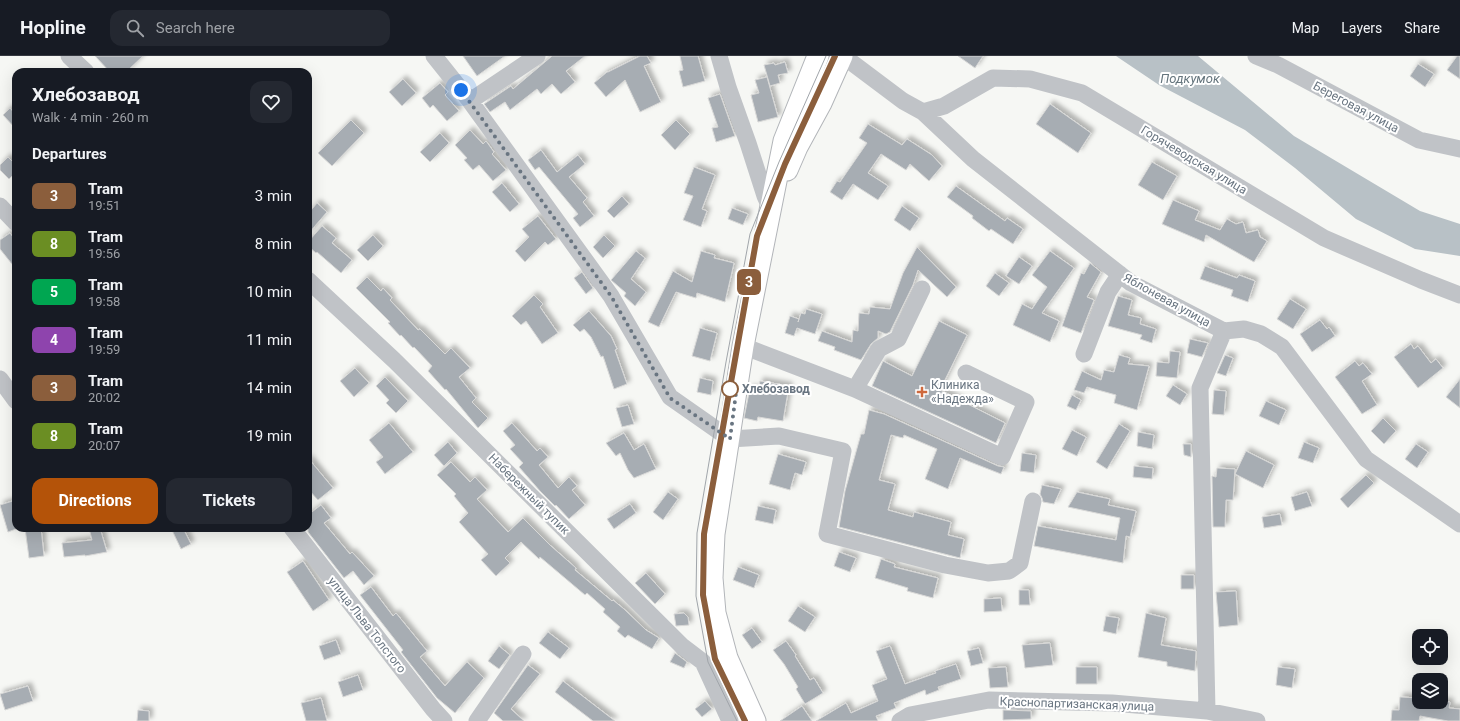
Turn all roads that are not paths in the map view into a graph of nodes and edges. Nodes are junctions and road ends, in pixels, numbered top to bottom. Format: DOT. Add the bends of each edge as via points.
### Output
graph roads {
  1 [pos="69,56"];
  2 [pos="434,56"];
  3 [pos="537,56"];
  4 [pos="719,56"];
  5 [pos="818,56"];
  6 [pos="842,56"];
  7 [pos="1256,56"];
  8 [pos="82,68"];
  9 [pos="470,101"];
  10 [pos="923,112"];
  11 [pos="1460,149"];
  12 [pos="0,206"];
  13 [pos="770,207"];
  14 [pos="12,219"];
  15 [pos="1120,274"];
  16 [pos="312,284"];
  17 [pos="922,289"];
  18 [pos="1460,294"];
  19 [pos="1224,331"];
  20 [pos="743,346"];
  21 [pos="1084,354"];
  22 [pos="966,373"];
  23 [pos="0,379"];
  24 [pos="855,389"];
  25 [pos="12,396"];
  26 [pos="730,439"];
  27 [pos="1033,501"];
  28 [pos="1460,524"];
  29 [pos="295,532"];
  30 [pos="523,654"];
  31 [pos="1207,711"];
  32 [pos="444,721"];
  33 [pos="477,721"];
  34 [pos="730,721"];
  35 [pos="755,721"];
  36 [pos="900,721"];
  37 [pos="1257,721"];
  1 -- 8 [label="street"];
  2 -- 9 [label="street"];
  3 -- 9 [label="street"];
  4 -- 13 [label="street"];
  5 -- 13 [label="main road" via="784,141"];
  6 -- 10 [label="street, Яблоневая улица" via="902,101"];
  6 -- 13 [label="main road"];
  7 -- 11 [label="street, Береговая улица" via="1278,65 1419,140"];
  9 -- 26 [label="street" via="611,296 670,398"];
  10 -- 15 [label="street, Яблоневая улица" via="973,159"];
  10 -- 18 [label="street, Горячеводская улица" via="944,106 993,78 1030,80 1082,93 1324,238"];
  12 -- 14 [label="street"];
  13 -- 20 [label="main road"];
  15 -- 19 [label="street, Яблоневая улица" via="1131,283"];
  15 -- 21 [label="street" via="1108,292"];
  16 -- 34 [label="street, Набережный тупик" via="394,360 682,646 703,662"];
  17 -- 24 [label="street" via="898,339 879,349"];
  19 -- 28 [label="street, Яблоневая улица" via="1244,329 1261,334 1282,347 1366,459"];
  19 -- 31 [label="street" via="1200,388"];
  20 -- 24 [label="street"];
  20 -- 26 [label="main road"];
  22 -- 24 [label="street" via="1026,402 1002,457"];
  23 -- 25 [label="street"];
  26 -- 27 [label="street" via="779,436 843,451 828,534 945,565 988,573 1009,571 1020,564"];
  26 -- 35 [label="main road" via="714,534 712,578 715,613 727,658"];
  29 -- 32 [label="street, улица Льва Толстого"];
  30 -- 33 [label="street"];
  31 -- 36 [label="street, Краснопартизанская улица" via="1112,703 989,700 910,715"];
  31 -- 37 [label="street, Краснопартизанская улица"];
}
